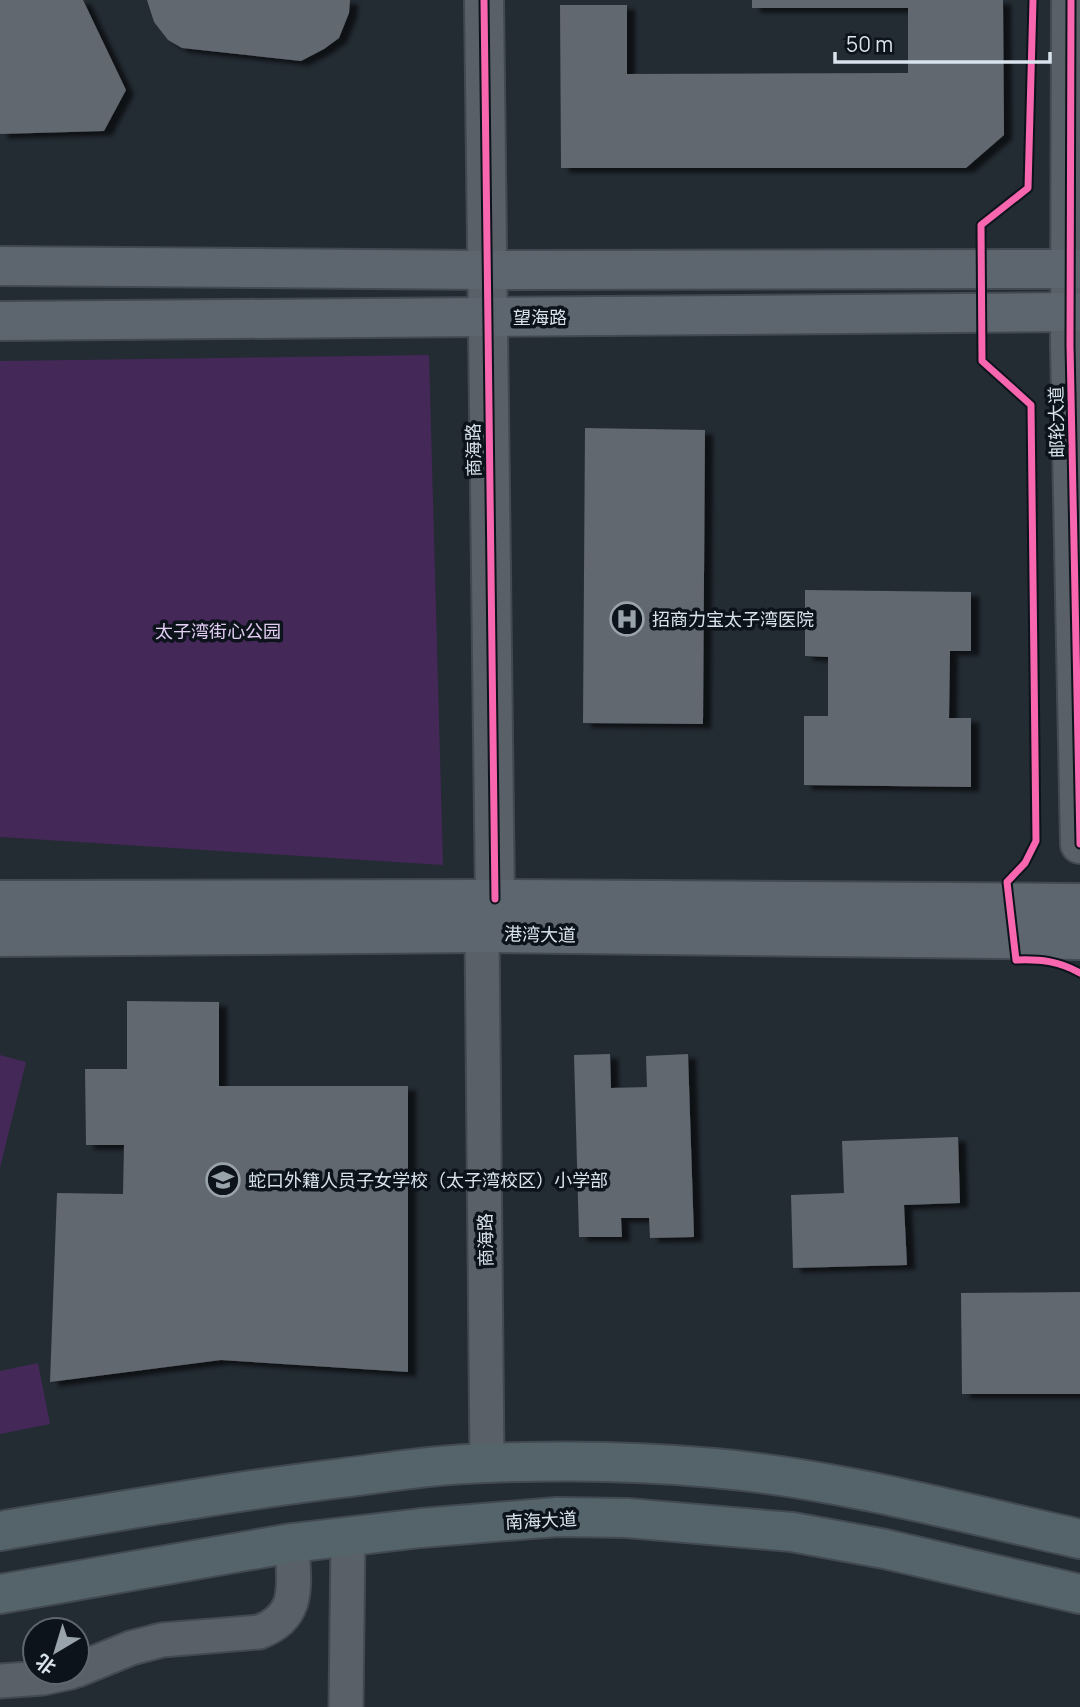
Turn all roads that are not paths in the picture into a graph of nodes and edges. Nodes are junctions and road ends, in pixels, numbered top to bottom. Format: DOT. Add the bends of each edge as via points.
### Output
graph roads {
  1 [pos="484,0"];
  2 [pos="1071,0"];
  3 [pos="0,266"];
  4 [pos="1075,269"];
  5 [pos="486,270"];
  6 [pos="1075,312"];
  7 [pos="487,317"];
  8 [pos="0,321"];
  9 [pos="1080,844"];
  10 [pos="0,900"];
  11 [pos="1080,903"];
  12 [pos="489,916"];
  13 [pos="0,937"];
  14 [pos="1080,940"];
  15 [pos="487,1463"];
  16 [pos="0,1531"];
  17 [pos="348,1537"];
  18 [pos="1080,1539"];
  19 [pos="292,1542"];
  20 [pos="0,1594"];
  21 [pos="1080,1594"];
  22 [pos="91,1664"];
  23 [pos="21,1680"];
  24 [pos="0,1681"];
  25 [pos="346,1707"];
  1 -- 5 [label="street, 商海路"];
  2 -- 4 [label="street, 邮轮大道"];
  3 -- 5 [label="main road"];
  4 -- 5 [label="main road"];
  4 -- 6 [label="street, 邮轮大道"];
  5 -- 7 [label="street, 商海路"];
  6 -- 7 [label="main road, 望海路"];
  6 -- 9 [label="street, 邮轮大道"];
  7 -- 8 [label="main road, 望海路"];
  7 -- 12 [label="street, 商海路"];
  10 -- 12 [label="main road, 港湾大道"];
  11 -- 12 [label="main road, 港湾大道"];
  12 -- 13 [label="main road, 港湾大道"];
  12 -- 14 [label="main road, 港湾大道"];
  12 -- 15 [label="street, 商海路"];
  15 -- 16 [label="main road" via="260,1488"];
  15 -- 18 [label="main road" via="714,1468 799,1479"];
  17 -- 19 [label="main road, 南海大道"];
  17 -- 21 [label="main road, 南海大道" via="557,1517 696,1523 792,1532 886,1549"];
  17 -- 25 [label="street"];
  19 -- 20 [label="main road, 南海大道"];
  19 -- 22 [label="street" via="293,1597 282,1620 273,1627 162,1640"];
  23 -- 24 [label="street"];
}
